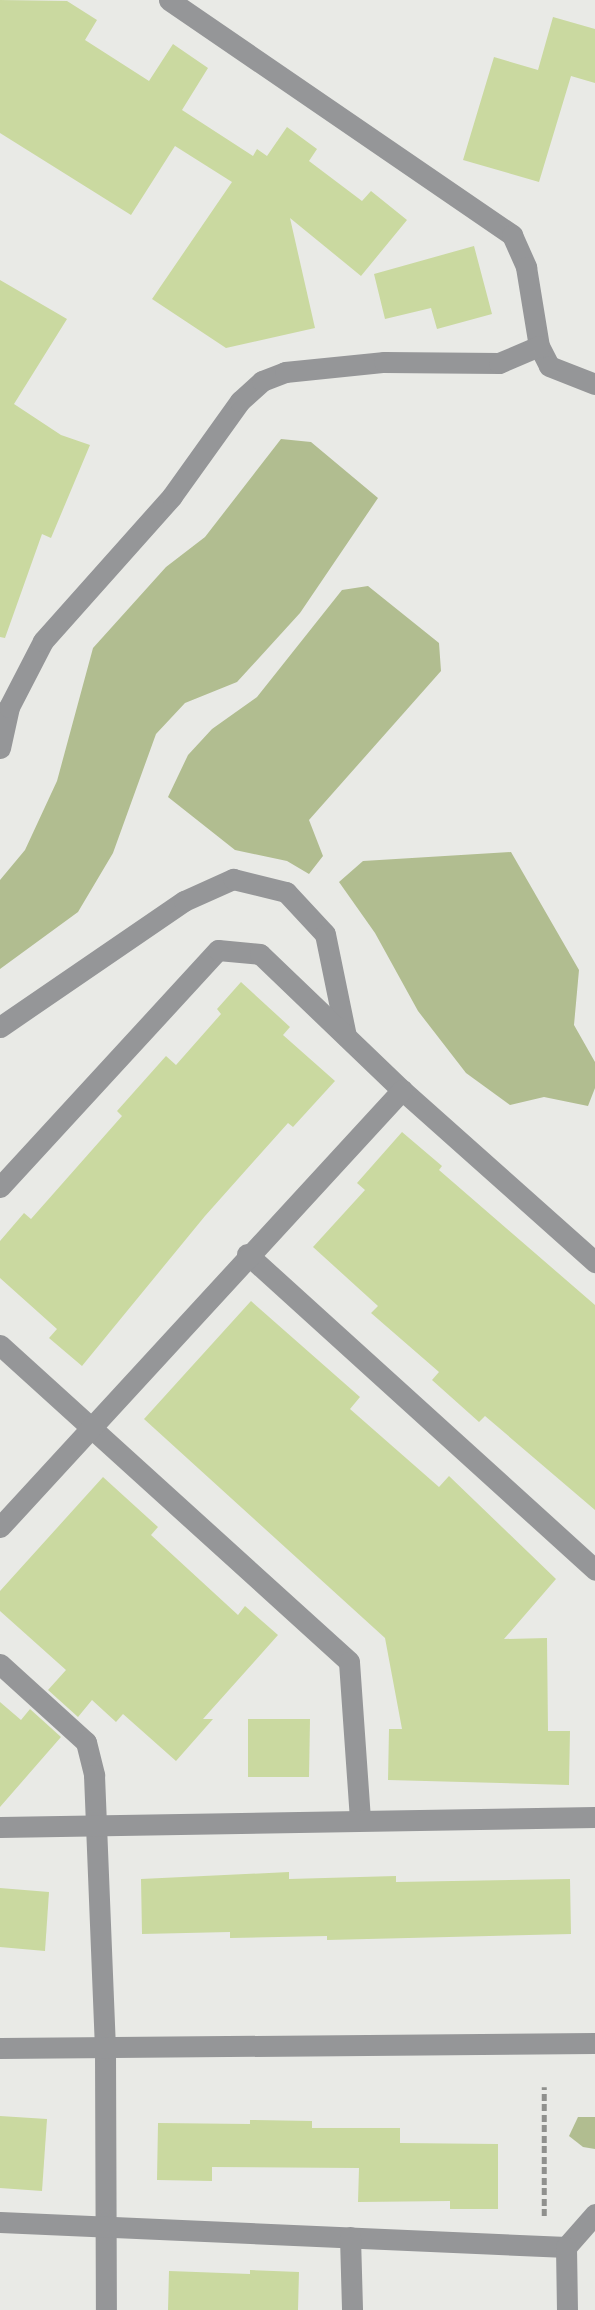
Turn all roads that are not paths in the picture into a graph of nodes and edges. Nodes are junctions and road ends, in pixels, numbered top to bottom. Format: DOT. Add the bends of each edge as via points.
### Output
graph roads {
  1 [pos="169,0"];
  2 [pos="539,346"];
  3 [pos="595,384"];
  4 [pos="0,748"];
  5 [pos="0,1027"];
  6 [pos="346,1036"];
  7 [pos="402,1090"];
  8 [pos="0,1187"];
  9 [pos="247,1254"];
  10 [pos="595,1262"];
  11 [pos="0,1345"];
  12 [pos="89,1427"];
  13 [pos="0,1527"];
  14 [pos="595,1570"];
  15 [pos="0,1664"];
  16 [pos="595,1817"];
  17 [pos="360,1820"];
  18 [pos="0,1827"];
  19 [pos="97,1828"];
  20 [pos="595,2043"];
  21 [pos="0,2048"];
  22 [pos="105,2050"];
  23 [pos="595,2214"];
  24 [pos="0,2222"];
  25 [pos="105,2224"];
  26 [pos="350,2236"];
  27 [pos="566,2247"];
  28 [pos="107,2310"];
  29 [pos="352,2310"];
  30 [pos="567,2310"];
  1 -- 2 [label="street" via="512,235 526,267"];
  2 -- 3 [label="street" via="549,366"];
  2 -- 4 [label="street" via="499,363 384,362 285,372 262,381 240,401 172,496 43,641 9,707"];
  5 -- 6 [label="street" via="184,901 233,880 286,891 325,934"];
  6 -- 7 [label="street"];
  6 -- 8 [label="street" via="260,954 218,950"];
  7 -- 9 [label="street"];
  7 -- 10 [label="street"];
  9 -- 12 [label="street"];
  9 -- 14 [label="street"];
  11 -- 12 [label="street"];
  12 -- 13 [label="street"];
  12 -- 17 [label="street" via="349,1662"];
  15 -- 19 [label="street" via="86,1742 94,1775"];
  16 -- 17 [label="street"];
  17 -- 19 [label="street"];
  18 -- 19 [label="street"];
  19 -- 22 [label="street"];
  20 -- 22 [label="street"];
  21 -- 22 [label="street"];
  22 -- 25 [label="street"];
  23 -- 27 [label="street"];
  24 -- 25 [label="street"];
  25 -- 26 [label="street"];
  25 -- 28 [label="street"];
  26 -- 27 [label="street"];
  26 -- 29 [label="street"];
  27 -- 30 [label="street"];
}
